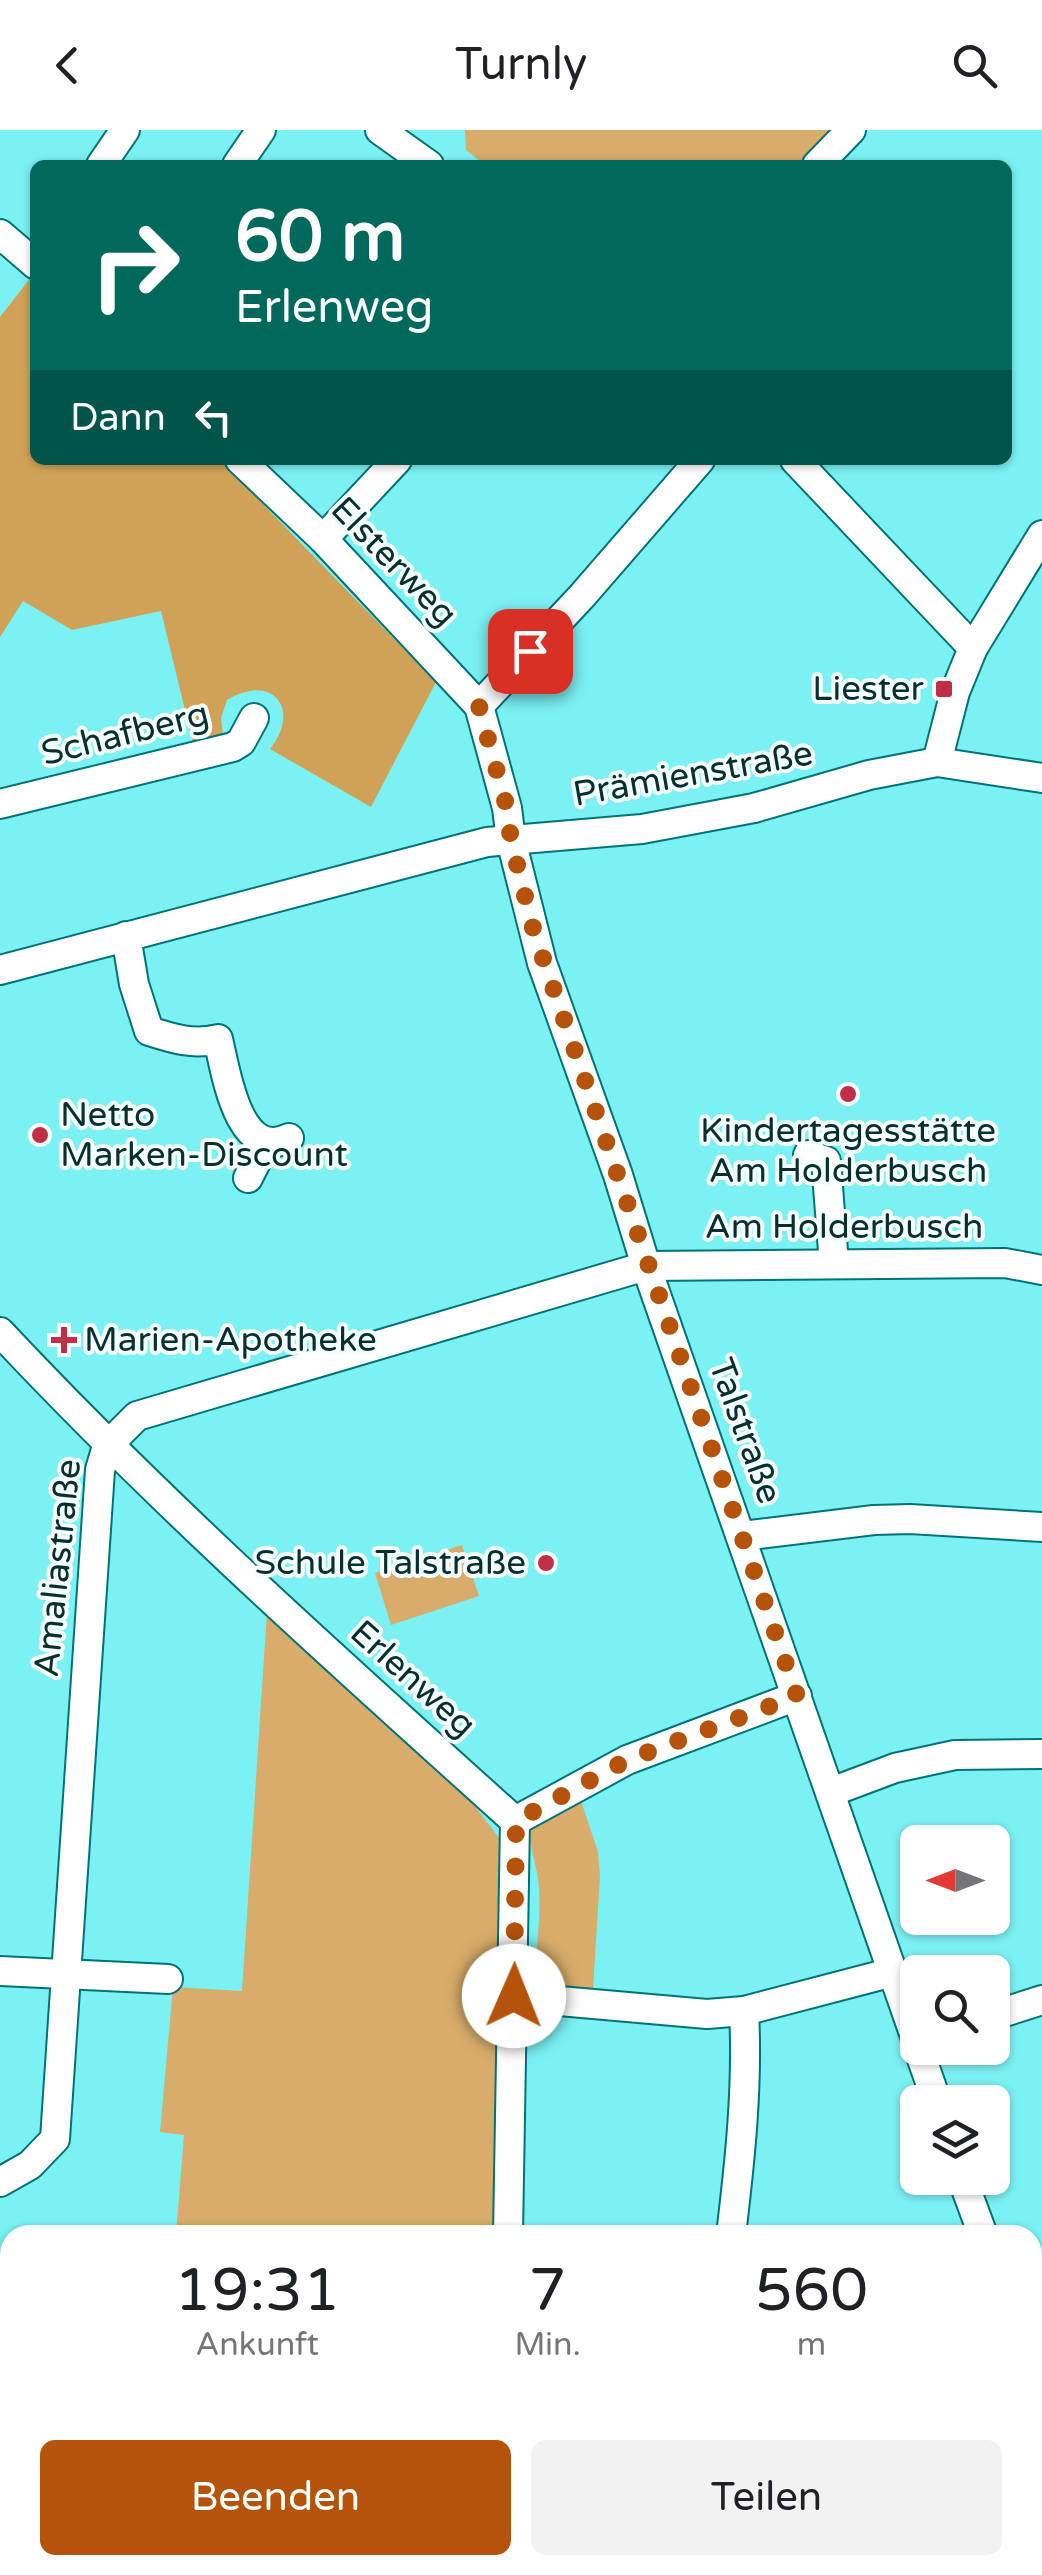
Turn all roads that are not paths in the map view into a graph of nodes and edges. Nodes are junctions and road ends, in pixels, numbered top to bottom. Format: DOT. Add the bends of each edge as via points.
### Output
graph roads {
  1 [pos="261,130"];
  2 [pos="380,130"];
  3 [pos="851,130"];
  4 [pos="240,160"];
  5 [pos="421,160"];
  6 [pos="822,160"];
  7 [pos="0,234"];
  8 [pos="30,258"];
  9 [pos="245,465"];
  10 [pos="393,465"];
  11 [pos="696,465"];
  12 [pos="799,465"];
  13 [pos="1042,535"];
  14 [pos="323,539"];
  15 [pos="973,648"];
  16 [pos="479,706"];
  17 [pos="254,718"];
  18 [pos="937,762"];
  19 [pos="1042,778"];
  20 [pos="0,804"];
  21 [pos="511,840"];
  22 [pos="126,936"];
  23 [pos="0,970"];
  24 [pos="808,1156"];
  25 [pos="248,1178"];
  26 [pos="834,1264"];
  27 [pos="646,1266"];
  28 [pos="1042,1270"];
  29 [pos="0,1332"];
  30 [pos="107,1446"];
  31 [pos="1042,1527"];
  32 [pos="742,1536"];
  33 [pos="797,1696"];
  34 [pos="1042,1754"];
  35 [pos="830,1792"];
  36 [pos="516,1821"];
  37 [pos="0,1971"];
  38 [pos="893,1972"];
  39 [pos="65,1975"];
  40 [pos="168,1979"];
  41 [pos="900,1993"];
  42 [pos="514,1996"];
  43 [pos="1042,2000"];
  44 [pos="1010,2010"];
  45 [pos="744,2012"];
  46 [pos="0,2182"];
  47 [pos="968,2195"];
  48 [pos="508,2225"];
  49 [pos="732,2225"];
  50 [pos="979,2225"];
  1 -- 4 [label="street"];
  2 -- 5 [label="street"];
  3 -- 6 [label="street"];
  7 -- 8 [label="street"];
  9 -- 14 [label="street, Elsterweg"];
  10 -- 14 [label="street"];
  11 -- 16 [label="street"];
  12 -- 15 [label="street"];
  13 -- 15 [label="street"];
  14 -- 16 [label="street, Elsterweg"];
  15 -- 18 [label="street"];
  16 -- 21 [label="street, Elsterweg"];
  17 -- 20 [label="street, Schafberg" via="233,746"];
  18 -- 19 [label="street, Prämienstraße"];
  18 -- 21 [label="street, Prämienstraße" via="642,829"];
  21 -- 22 [label="street, Prämienstraße"];
  21 -- 27 [label="street, Talstraße" via="542,963"];
  22 -- 23 [label="street, Prämienstraße"];
  22 -- 25 [label="street" via="149,1031 190,1042 218,1040 247,1128 278,1140"];
  24 -- 26 [label="street" via="826,1160"];
  26 -- 27 [label="street, Am Holderbusch"];
  26 -- 28 [label="street, Am Holderbusch" via="1005,1263"];
  27 -- 30 [label="street, Amaliastraße" via="137,1416"];
  27 -- 32 [label="street, Talstraße"];
  29 -- 30 [label="street, Erlenweg"];
  30 -- 36 [label="street, Erlenweg"];
  30 -- 39 [label="street, Amaliastraße" via="100,1470"];
  31 -- 32 [label="street" via="874,1520"];
  32 -- 33 [label="street, Talstraße"];
  33 -- 35 [label="street, Talstraße"];
  33 -- 36 [label="street" via="627,1760"];
  34 -- 35 [label="street" via="955,1755"];
  35 -- 38 [label="street, Talstraße"];
  36 -- 42 [label="street"];
  37 -- 39 [label="street"];
  38 -- 41 [label="street, Talstraße"];
  38 -- 45 [label="street"];
  39 -- 40 [label="street"];
  39 -- 46 [label="street, Amaliastraße" via="54,2138 30,2165"];
  42 -- 45 [label="street"];
  42 -- 48 [label="street"];
  43 -- 44 [label="street"];
  45 -- 49 [label="street" via="745,2118"];
  47 -- 50 [label="street"];
}
